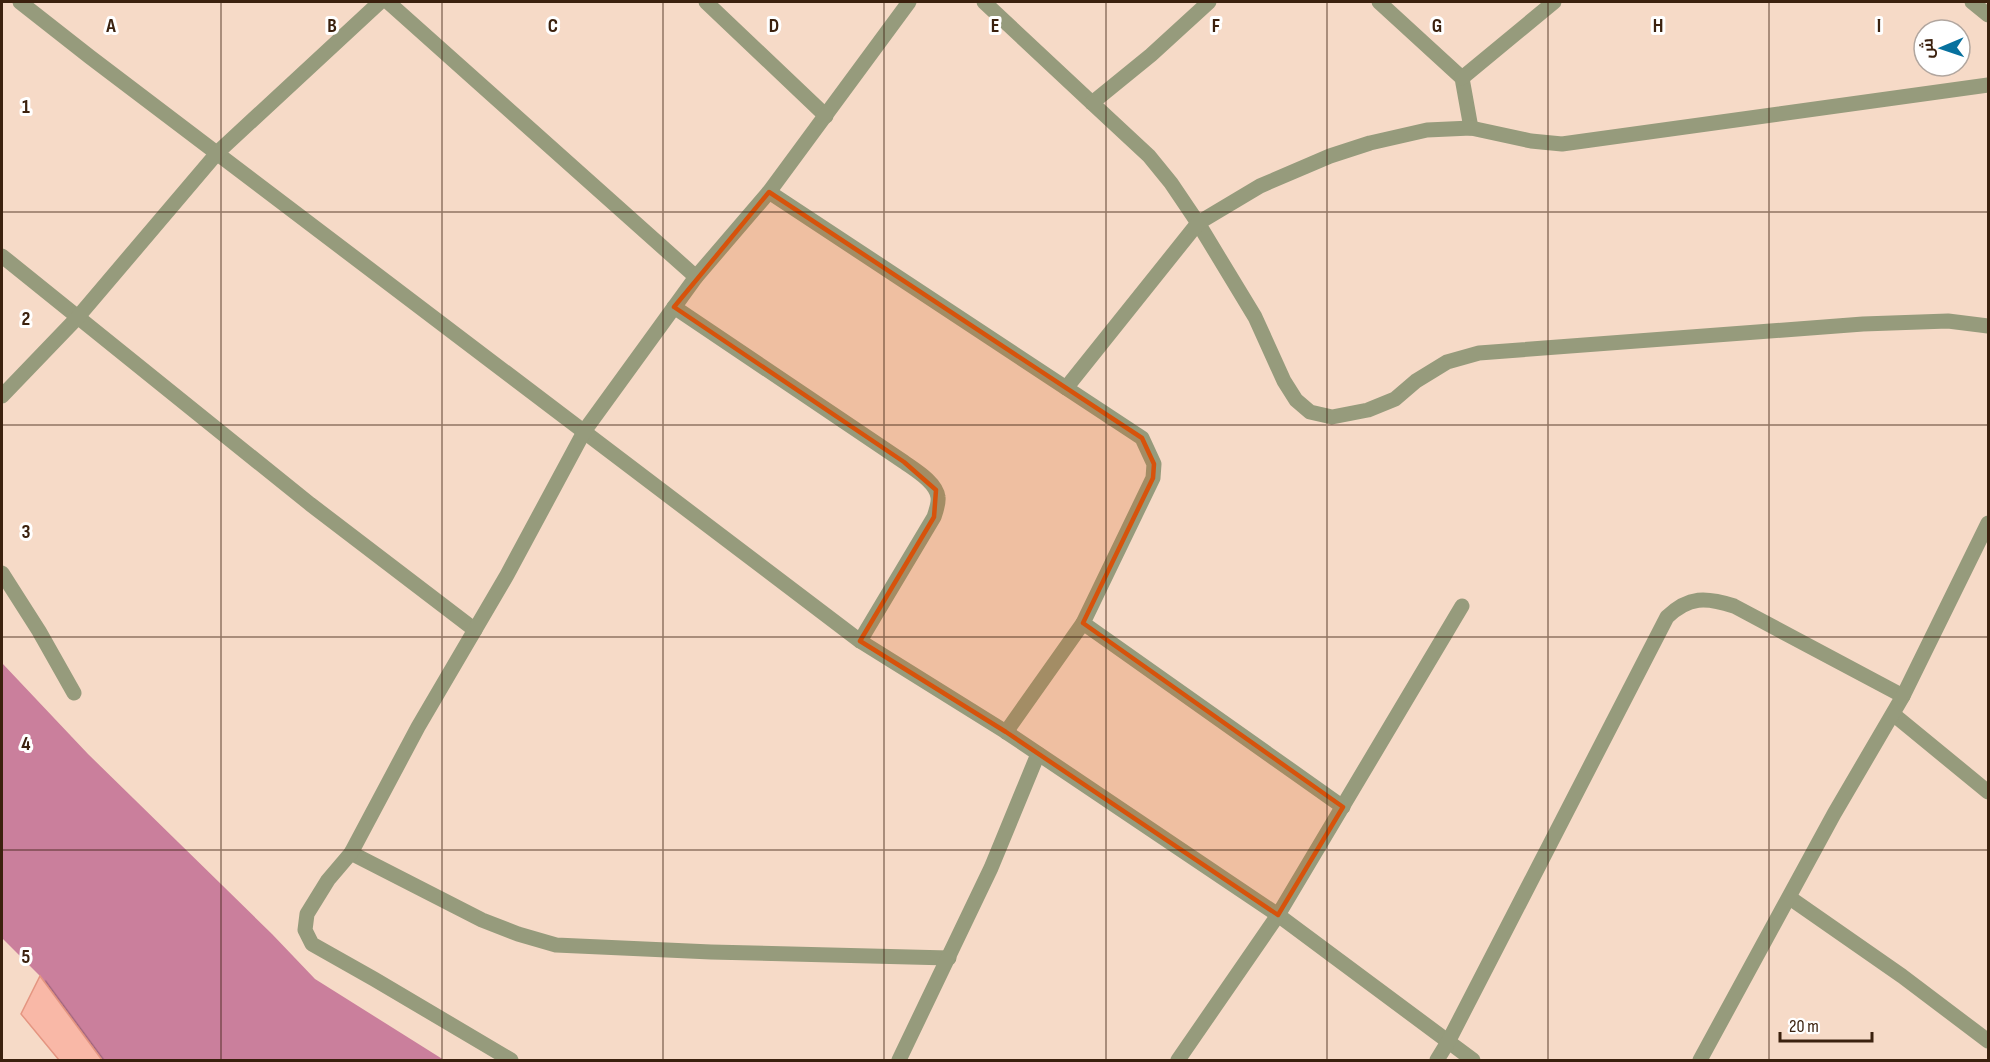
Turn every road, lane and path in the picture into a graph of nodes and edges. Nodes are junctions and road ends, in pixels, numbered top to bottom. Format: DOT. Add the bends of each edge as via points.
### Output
graph roads {
  1 [pos="20,2"];
  2 [pos="380,2"];
  3 [pos="388,2"];
  4 [pos="706,2"];
  5 [pos="909,2"];
  6 [pos="984,2"];
  7 [pos="1209,2"];
  8 [pos="1379,2"];
  9 [pos="1554,2"];
  10 [pos="1971,2"];
  11 [pos="1989,15"];
  12 [pos="1462,78"];
  13 [pos="1989,85"];
  14 [pos="1092,103"];
  15 [pos="826,116"];
  16 [pos="1471,128"];
  17 [pos="218,152"];
  18 [pos="769,192"];
  19 [pos="1198,223"];
  20 [pos="2,256"];
  21 [pos="696,277"];
  22 [pos="674,308"];
  23 [pos="78,318"];
  24 [pos="1989,326"];
  25 [pos="1066,388"];
  26 [pos="2,396"];
  27 [pos="585,430"];
  28 [pos="1989,523"];
  29 [pos="2,573"];
  30 [pos="1462,606"];
  31 [pos="1083,623"];
  32 [pos="475,630"];
  33 [pos="860,640"];
  34 [pos="74,693"];
  35 [pos="1903,696"];
  36 [pos="1893,714"];
  37 [pos="1006,732"];
  38 [pos="1038,754"];
  39 [pos="1989,792"];
  40 [pos="1343,807"];
  41 [pos="351,854"];
  42 [pos="1790,898"];
  43 [pos="1278,915"];
  44 [pos="949,958"];
  45 [pos="1989,1041"];
  46 [pos="1448,1042"];
  47 [pos="511,1060"];
  48 [pos="899,1060"];
  49 [pos="1178,1060"];
  50 [pos="1437,1060"];
  51 [pos="1473,1060"];
  52 [pos="1700,1060"];
  1 -- 17 [label="street"];
  2 -- 17 [label="street"];
  3 -- 21 [label="street"];
  4 -- 15 [label="street"];
  5 -- 15 [label="street"];
  6 -- 14 [label="street"];
  7 -- 14 [label="street"];
  8 -- 12 [label="street"];
  9 -- 12 [label="street"];
  10 -- 11 [label="street"];
  12 -- 16 [label="street"];
  13 -- 16 [label="street" via="1562,144"];
  14 -- 19 [label="street" via="1149,156"];
  15 -- 18 [label="street"];
  16 -- 19 [label="street" via="1427,130 1370,142 1260,186"];
  17 -- 23 [label="street"];
  17 -- 27 [label="street"];
  18 -- 21 [label="street"];
  18 -- 25 [label="street"];
  19 -- 24 [label="street" via="1255,317 1296,400 1310,412 1332,417 1368,410 1395,399 1447,362 1479,353 1863,324 1948,321"];
  19 -- 25 [label="street"];
  20 -- 23 [label="street"];
  21 -- 22 [label="street"];
  22 -- 27 [label="street"];
  22 -- 33 [label="street" via="904,462 936,490 939,499 934,517"];
  23 -- 26 [label="street"];
  23 -- 32 [label="street"];
  25 -- 31 [label="street" via="1142,438 1154,464 1148,490"];
  27 -- 32 [label="street"];
  27 -- 33 [label="street"];
  28 -- 35 [label="street"];
  29 -- 34 [label="street"];
  30 -- 40 [label="street"];
  31 -- 37 [label="street"];
  31 -- 40 [label="street"];
  32 -- 41 [label="street"];
  33 -- 37 [label="street"];
  35 -- 36 [label="street"];
  35 -- 46 [label="street" via="1734,606 1715,600 1695,600 1678,606 1666,617"];
  36 -- 39 [label="street"];
  36 -- 42 [label="street"];
  37 -- 38 [label="street"];
  38 -- 43 [label="street"];
  38 -- 44 [label="street"];
  40 -- 43 [label="street"];
  41 -- 44 [label="street" via="482,920 556,945"];
  41 -- 47 [label="street" via="328,880 307,914 305,930 312,944"];
  42 -- 45 [label="street"];
  42 -- 52 [label="street"];
  43 -- 46 [label="street"];
  43 -- 49 [label="street"];
  44 -- 48 [label="street"];
  46 -- 50 [label="street"];
  46 -- 51 [label="street"];
}
